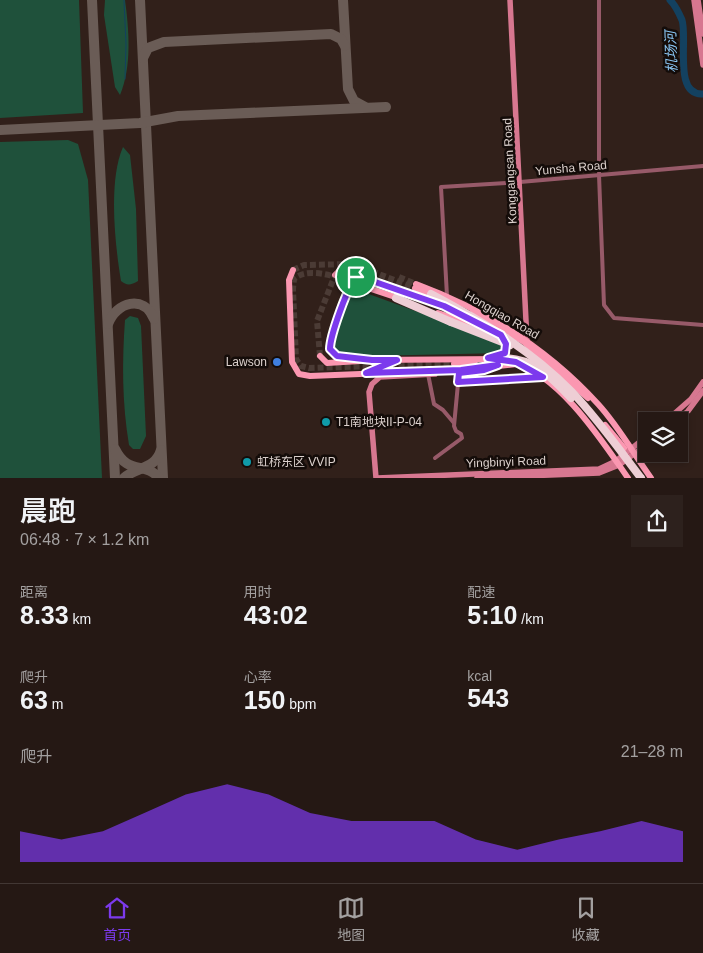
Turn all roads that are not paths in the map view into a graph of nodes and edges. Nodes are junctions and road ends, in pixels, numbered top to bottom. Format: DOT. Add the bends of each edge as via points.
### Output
graph roads {
  1 [pos="510,0"];
  2 [pos="600,0"];
  3 [pos="694,0"];
  4 [pos="698,0"];
  5 [pos="703,34"];
  6 [pos="703,65"];
  7 [pos="703,166"];
  8 [pos="599,175"];
  9 [pos="520,182"];
  10 [pos="342,268"];
  11 [pos="293,270"];
  12 [pos="334,275"];
  13 [pos="365,287"];
  14 [pos="404,292"];
  15 [pos="432,294"];
  16 [pos="447,296"];
  17 [pos="396,298"];
  18 [pos="703,325"];
  19 [pos="499,334"];
  20 [pos="528,341"];
  21 [pos="320,356"];
  22 [pos="488,358"];
  23 [pos="372,360"];
  24 [pos="397,360"];
  25 [pos="498,362"];
  26 [pos="454,364"];
  27 [pos="524,366"];
  28 [pos="547,369"];
  29 [pos="366,373"];
  30 [pos="459,373"];
  31 [pos="428,374"];
  32 [pos="543,377"];
  33 [pos="458,382"];
  34 [pos="557,382"];
  35 [pos="703,382"];
  36 [pos="703,391"];
  37 [pos="676,412"];
  38 [pos="686,412"];
  39 [pos="454,423"];
  40 [pos="638,443"];
  41 [pos="638,447"];
  42 [pos="629,449"];
  43 [pos="435,458"];
  44 [pos="618,463"];
  45 [pos="378,478"];
  46 [pos="477,478"];
  47 [pos="628,478"];
  48 [pos="634,478"];
  49 [pos="640,478"];
  50 [pos="651,478"];
  1 -- 9 [label="main road, Konggangsan Road"];
  2 -- 8 [label="street"];
  3 -- 6 [label="main road"];
  4 -- 5 [label="main road"];
  7 -- 8 [label="street, Yunsha Road"];
  8 -- 9 [label="street, Yunsha Road"];
  8 -- 18 [label="street" via="604,305 614,318"];
  9 -- 16 [label="street, Yunsha Road" via="441,186"];
  9 -- 20 [label="main road, Konggangsan Road"];
  10 -- 12 [label="main road"];
  11 -- 29 [label="main road" via="289,280 292,362 296,371 310,376"];
  13 -- 17 [label="main road"];
  14 -- 16 [label="main road"];
  14 -- 19 [label="main road" via="444,306"];
  14 -- 23 [label="main road" via="361,276 353,280 330,349 337,356"];
  15 -- 16 [label="main road, Hongqiao Road" via="416,286"];
  15 -- 28 [label="highway, bridge" via="510,340"];
  15 -- 42 [label="main road, Hongqiao Road, bridge" via="524,342 588,398"];
  16 -- 20 [label="main road, Hongqiao Road"];
  17 -- 19 [label="main road"];
  17 -- 28 [label="highway, bridge" via="503,341"];
  19 -- 22 [label="main road" via="506,344 505,353"];
  19 -- 42 [label="main road" via="529,352 569,385"];
  20 -- 42 [label="main road, Hongqiao Road" via="562,368 599,405 622,433"];
  21 -- 23 [label="main road" via="327,363"];
  22 -- 24 [label="main road"];
  22 -- 25 [label="main road"];
  23 -- 24 [label="main road"];
  24 -- 29 [label="main road"];
  25 -- 26 [label="main road"];
  25 -- 27 [label="main road"];
  25 -- 29 [label="main road" via="461,370"];
  25 -- 30 [label="main road" via="484,370"];
  25 -- 34 [label="highway" via="525,361"];
  27 -- 32 [label="main road"];
  27 -- 34 [label="highway"];
  28 -- 49 [label="highway, bridge" via="584,405"];
  30 -- 31 [label="main road"];
  30 -- 33 [label="street"];
  31 -- 39 [label="street" via="434,404"];
  31 -- 45 [label="main road" via="380,377 372,384 369,392"];
  32 -- 33 [label="street"];
  32 -- 44 [label="main road" via="579,413"];
  33 -- 39 [label="street"];
  34 -- 48 [label="highway" via="597,426"];
  35 -- 37 [label="main road"];
  36 -- 38 [label="main road"];
  39 -- 43 [label="street" via="462,438"];
  40 -- 42 [label="main road"];
  41 -- 42 [label="main road"];
  42 -- 44 [label="main road, Yingbinyi Road"];
  42 -- 50 [label="main road, Hongqiao Road"];
  44 -- 45 [label="main road, Yingbinyi Road" via="587,470"];
  44 -- 46 [label="main road, Yingbinyi Road" via="605,472 587,474"];
  44 -- 47 [label="main road"];
}
